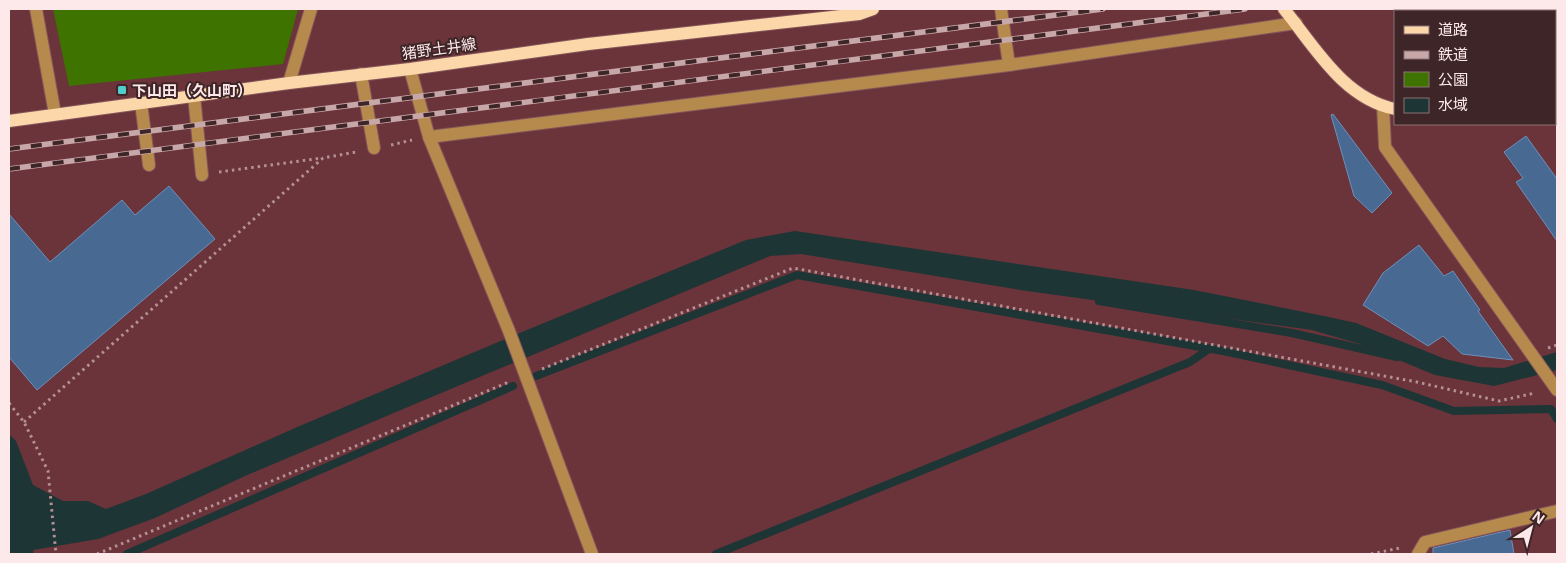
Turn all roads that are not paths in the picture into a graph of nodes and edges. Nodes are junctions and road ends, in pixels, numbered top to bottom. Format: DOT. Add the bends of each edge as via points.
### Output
graph roads {
  1 [pos="36,9"];
  2 [pos="311,9"];
  3 [pos="874,9"];
  4 [pos="1001,9"];
  5 [pos="1284,9"];
  6 [pos="1296,23"];
  7 [pos="1009,65"];
  8 [pos="410,69"];
  9 [pos="361,74"];
  10 [pos="289,83"];
  11 [pos="194,96"];
  12 [pos="141,103"];
  13 [pos="1389,107"];
  14 [pos="55,114"];
  15 [pos="9,121"];
  16 [pos="429,137"];
  17 [pos="374,148"];
  18 [pos="150,165"];
  19 [pos="202,175"];
  20 [pos="1556,390"];
  21 [pos="1557,511"];
  22 [pos="592,554"];
  23 [pos="1418,554"];
  1 -- 14 [label="street"];
  2 -- 10 [label="street"];
  3 -- 8 [label="main road, 猪野土井線" via="859,14 588,44"];
  4 -- 7 [label="street"];
  5 -- 6 [label="main road"];
  6 -- 7 [label="street"];
  6 -- 13 [label="main road" via="1348,86"];
  7 -- 16 [label="street"];
  8 -- 9 [label="main road, 猪野土井線"];
  8 -- 16 [label="street"];
  9 -- 10 [label="main road, 猪野土井線"];
  9 -- 17 [label="street"];
  10 -- 11 [label="main road, 猪野土井線"];
  11 -- 12 [label="main road, 猪野土井線"];
  11 -- 19 [label="street"];
  12 -- 14 [label="main road, 猪野土井線"];
  12 -- 18 [label="street"];
  13 -- 20 [label="street" via="1385,147"];
  14 -- 15 [label="main road, 猪野土井線"];
  16 -- 22 [label="street" via="509,331"];
  21 -- 23 [label="street" via="1425,542"];
}
